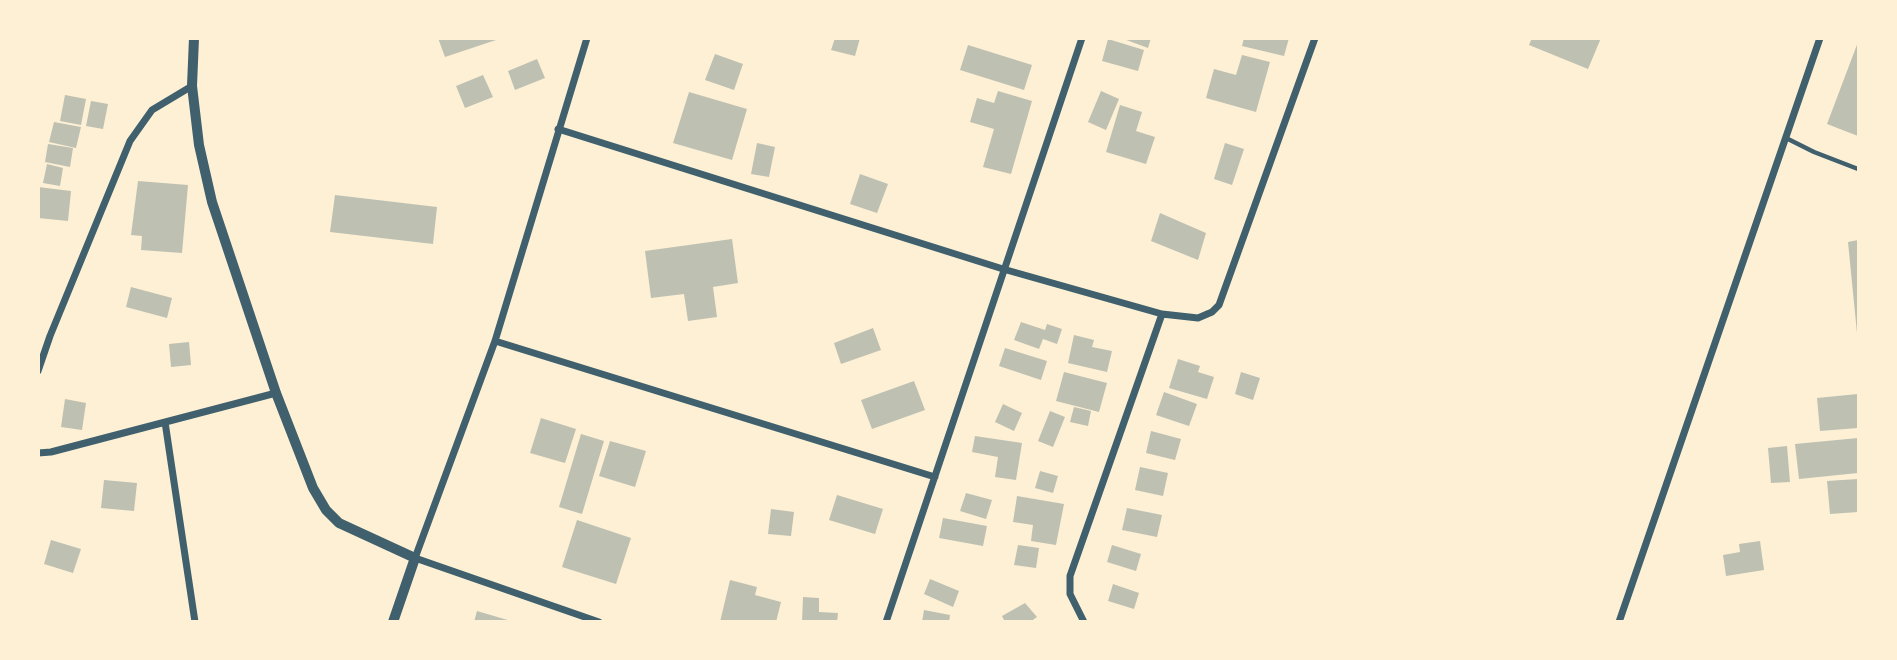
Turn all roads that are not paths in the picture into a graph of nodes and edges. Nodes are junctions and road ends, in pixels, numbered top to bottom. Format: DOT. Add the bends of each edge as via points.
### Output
graph roads {
  1 [pos="194,38"];
  2 [pos="587,38"];
  3 [pos="1082,38"];
  4 [pos="1315,38"];
  5 [pos="1820,38"];
  6 [pos="192,86"];
  7 [pos="558,129"];
  8 [pos="1786,138"];
  9 [pos="1858,169"];
  10 [pos="1003,269"];
  11 [pos="1162,314"];
  12 [pos="495,341"];
  13 [pos="38,371"];
  14 [pos="276,393"];
  15 [pos="165,422"];
  16 [pos="38,453"];
  17 [pos="934,477"];
  18 [pos="415,558"];
  19 [pos="195,621"];
  20 [pos="393,621"];
  21 [pos="599,621"];
  22 [pos="886,621"];
  23 [pos="1084,621"];
  24 [pos="1619,621"];
  1 -- 6 [label="street"];
  2 -- 7 [label="street"];
  3 -- 10 [label="street"];
  4 -- 11 [label="street" via="1219,305 1198,318"];
  5 -- 8 [label="street"];
  6 -- 13 [label="street" via="152,110 130,141"];
  6 -- 14 [label="street" via="212,202"];
  7 -- 10 [label="street"];
  7 -- 12 [label="street"];
  8 -- 9 [label="lane"];
  8 -- 24 [label="street"];
  10 -- 11 [label="street"];
  10 -- 17 [label="street"];
  11 -- 23 [label="street" via="1070,576 1070,594"];
  12 -- 17 [label="street"];
  12 -- 18 [label="street"];
  14 -- 15 [label="street"];
  14 -- 18 [label="street" via="326,510 339,523"];
  15 -- 16 [label="street"];
  15 -- 19 [label="street"];
  17 -- 22 [label="street"];
  18 -- 20 [label="street"];
  18 -- 21 [label="street"];
}
